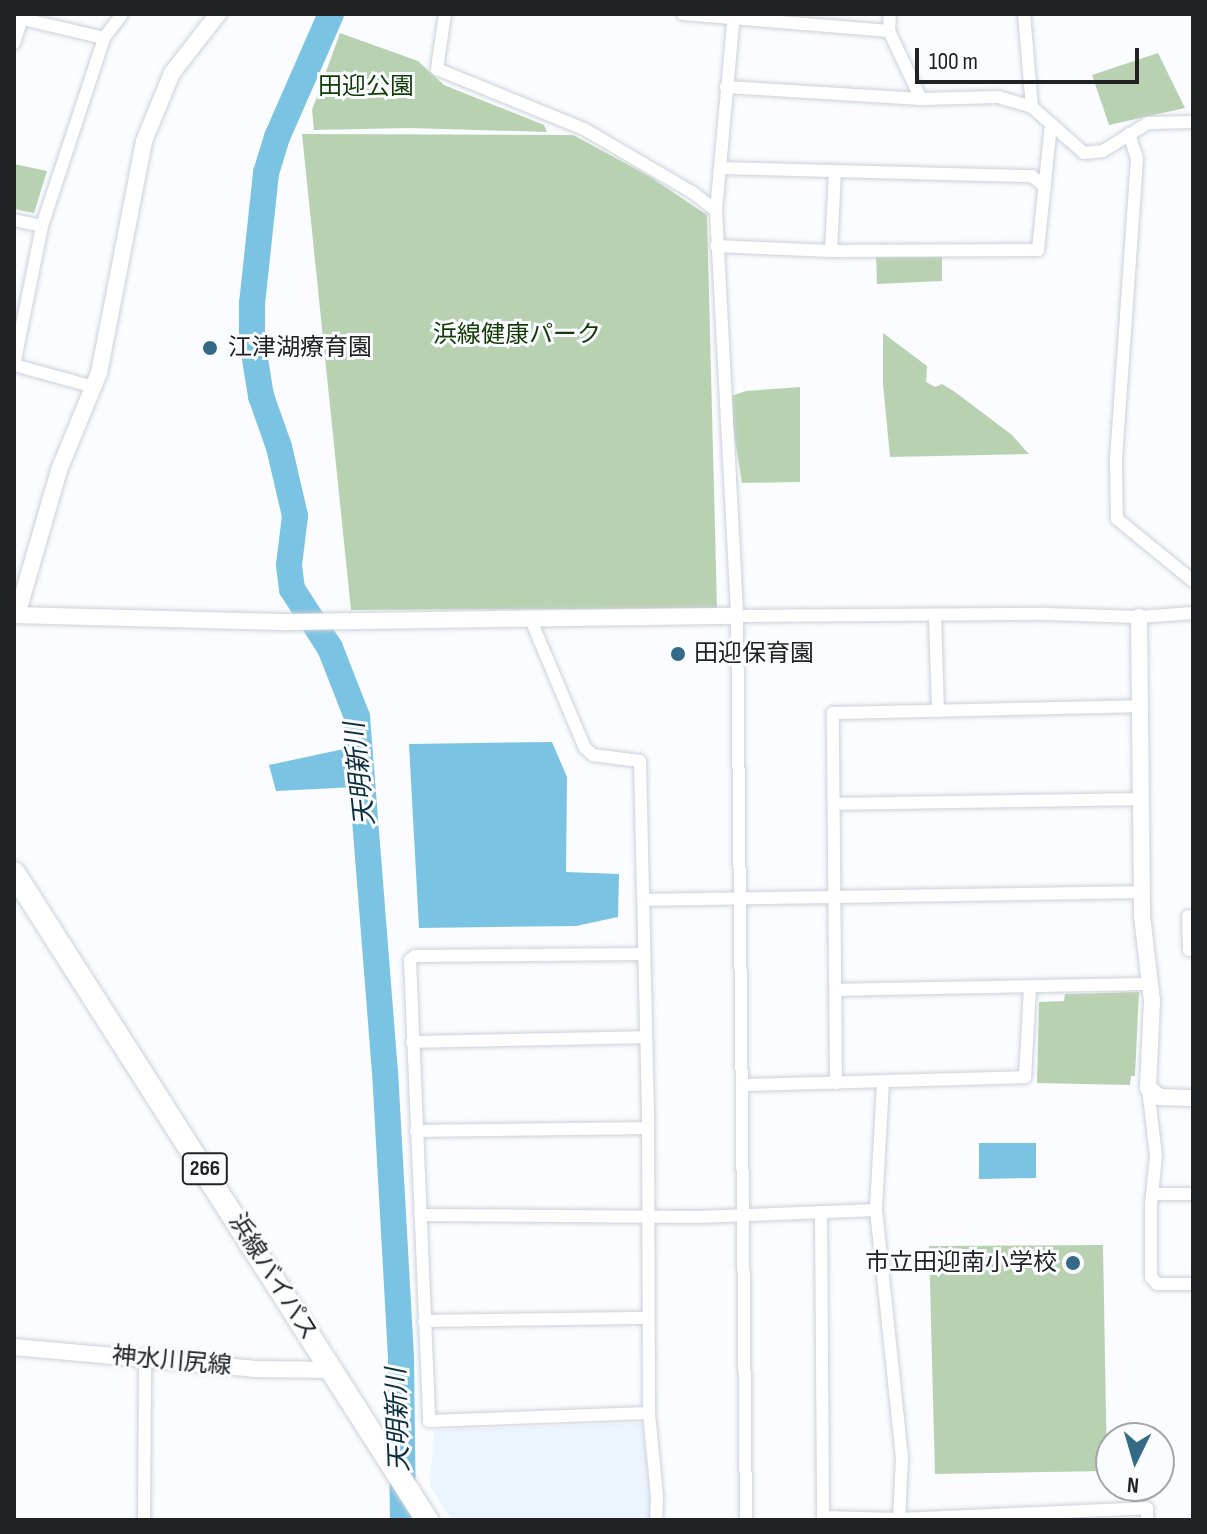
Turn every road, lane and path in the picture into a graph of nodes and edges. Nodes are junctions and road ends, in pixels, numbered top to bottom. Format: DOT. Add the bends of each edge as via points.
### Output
graph roads {
  1 [pos="122,14"];
  2 [pos="218,14"];
  3 [pos="445,14"];
  4 [pos="683,14"];
  5 [pos="890,14"];
  6 [pos="1024,14"];
  7 [pos="734,16"];
  8 [pos="18,18"];
  9 [pos="889,31"];
  10 [pos="104,38"];
  11 [pos="14,43"];
  12 [pos="726,87"];
  13 [pos="921,99"];
  14 [pos="1032,107"];
  15 [pos="1193,122"];
  16 [pos="1051,124"];
  17 [pos="1129,134"];
  18 [pos="1048,161"];
  19 [pos="720,168"];
  20 [pos="835,172"];
  21 [pos="1032,176"];
  22 [pos="1045,187"];
  23 [pos="716,211"];
  24 [pos="14,220"];
  25 [pos="42,226"];
  26 [pos="716,246"];
  27 [pos="831,251"];
  28 [pos="14,365"];
  29 [pos="94,387"];
  30 [pos="1193,581"];
  31 [pos="1193,613"];
  32 [pos="16,615"];
  33 [pos="737,616"];
  34 [pos="935,616"];
  35 [pos="1139,617"];
  36 [pos="530,618"];
  37 [pos="1140,706"];
  38 [pos="938,711"];
  39 [pos="1141,799"];
  40 [pos="834,804"];
  41 [pos="14,873"];
  42 [pos="1142,892"];
  43 [pos="835,895"];
  44 [pos="738,897"];
  45 [pos="644,900"];
  46 [pos="1188,916"];
  47 [pos="1193,950"];
  48 [pos="644,954"];
  49 [pos="1151,984"];
  50 [pos="1030,988"];
  51 [pos="836,990"];
  52 [pos="646,1037"];
  53 [pos="412,1042"];
  54 [pos="836,1083"];
  55 [pos="883,1083"];
  56 [pos="743,1085"];
  57 [pos="1148,1088"];
  58 [pos="1193,1098"];
  59 [pos="648,1128"];
  60 [pos="416,1131"];
  61 [pos="1152,1194"];
  62 [pos="1193,1194"];
  63 [pos="876,1210"];
  64 [pos="821,1212"];
  65 [pos="420,1215"];
  66 [pos="647,1215"];
  67 [pos="742,1215"];
  68 [pos="1193,1284"];
  69 [pos="647,1318"];
  70 [pos="424,1321"];
  71 [pos="14,1347"];
  72 [pos="145,1360"];
  73 [pos="331,1370"];
  74 [pos="649,1413"];
  75 [pos="424,1515"];
  76 [pos="899,1519"];
  77 [pos="144,1520"];
  78 [pos="656,1520"];
  79 [pos="746,1520"];
  80 [pos="1147,1520"];
  1 -- 10 [label="street"];
  2 -- 29 [label="street" via="172,73 144,141"];
  3 -- 23 [label="street" via="437,69 584,129"];
  4 -- 7 [label="street"];
  5 -- 9 [label="street"];
  6 -- 14 [label="street"];
  7 -- 9 [label="street"];
  7 -- 12 [label="street"];
  8 -- 10 [label="street"];
  8 -- 11 [label="street"];
  9 -- 13 [label="street"];
  10 -- 25 [label="street"];
  12 -- 13 [label="street"];
  12 -- 19 [label="street"];
  13 -- 14 [label="street" via="998,97"];
  14 -- 16 [label="street"];
  15 -- 17 [label="street" via="1148,123"];
  16 -- 17 [label="street" via="1084,153 1103,151"];
  16 -- 18 [label="street"];
  17 -- 30 [label="street" via="1137,159 1116,463 1117,519"];
  18 -- 21 [label="street"];
  18 -- 22 [label="street"];
  19 -- 20 [label="street"];
  19 -- 23 [label="street"];
  20 -- 21 [label="street"];
  20 -- 27 [label="street"];
  21 -- 22 [label="street"];
  22 -- 27 [label="street" via="1038,250"];
  23 -- 26 [label="street"];
  24 -- 25 [label="street"];
  25 -- 28 [label="street"];
  26 -- 27 [label="street"];
  26 -- 33 [label="street"];
  28 -- 29 [label="street"];
  29 -- 32 [label="street" via="59,470"];
  31 -- 35 [label="street"];
  32 -- 36 [label="street" via="289,622"];
  33 -- 34 [label="street"];
  33 -- 36 [label="street"];
  33 -- 44 [label="street"];
  34 -- 35 [label="street"];
  34 -- 38 [label="street"];
  35 -- 37 [label="street"];
  36 -- 45 [label="street" via="585,748 593,755 640,761"];
  37 -- 38 [label="street"];
  37 -- 39 [label="street"];
  38 -- 40 [label="street" via="833,713"];
  39 -- 40 [label="street"];
  39 -- 42 [label="street"];
  40 -- 43 [label="street"];
  41 -- 73 [label="highway, 浜線バイパス / 266"];
  42 -- 43 [label="street"];
  42 -- 49 [label="street"];
  43 -- 44 [label="street"];
  43 -- 51 [label="street"];
  44 -- 45 [label="street"];
  44 -- 56 [label="street"];
  45 -- 48 [label="street"];
  46 -- 47 [label="street"];
  48 -- 52 [label="street"];
  48 -- 53 [label="street" via="415,956 410,960"];
  49 -- 50 [label="street"];
  49 -- 57 [label="street"];
  50 -- 51 [label="street"];
  50 -- 55 [label="street" via="1025,1077"];
  51 -- 54 [label="street"];
  52 -- 53 [label="street"];
  52 -- 59 [label="street"];
  53 -- 60 [label="street"];
  54 -- 55 [label="street"];
  54 -- 56 [label="street"];
  55 -- 63 [label="street"];
  56 -- 67 [label="street"];
  57 -- 58 [label="street" via="1160,1097"];
  57 -- 61 [label="street" via="1156,1156"];
  59 -- 60 [label="street"];
  59 -- 66 [label="street"];
  60 -- 65 [label="street"];
  61 -- 62 [label="street"];
  61 -- 68 [label="street" via="1151,1277 1157,1284"];
  63 -- 64 [label="street"];
  63 -- 76 [label="street" via="902,1457"];
  64 -- 67 [label="street"];
  64 -- 76 [label="street" via="823,1517"];
  65 -- 66 [label="street"];
  65 -- 70 [label="street"];
  66 -- 67 [label="street"];
  66 -- 69 [label="street"];
  67 -- 79 [label="street"];
  69 -- 70 [label="street"];
  69 -- 74 [label="street"];
  70 -- 74 [label="street" via="429,1421"];
  71 -- 72 [label="street, 神水川尻線"];
  72 -- 73 [label="street, 神水川尻線"];
  72 -- 77 [label="street"];
  73 -- 75 [label="highway, 浜線バイパス / 266"];
  74 -- 78 [label="street"];
  76 -- 80 [label="street" via="1147,1508"];
}
